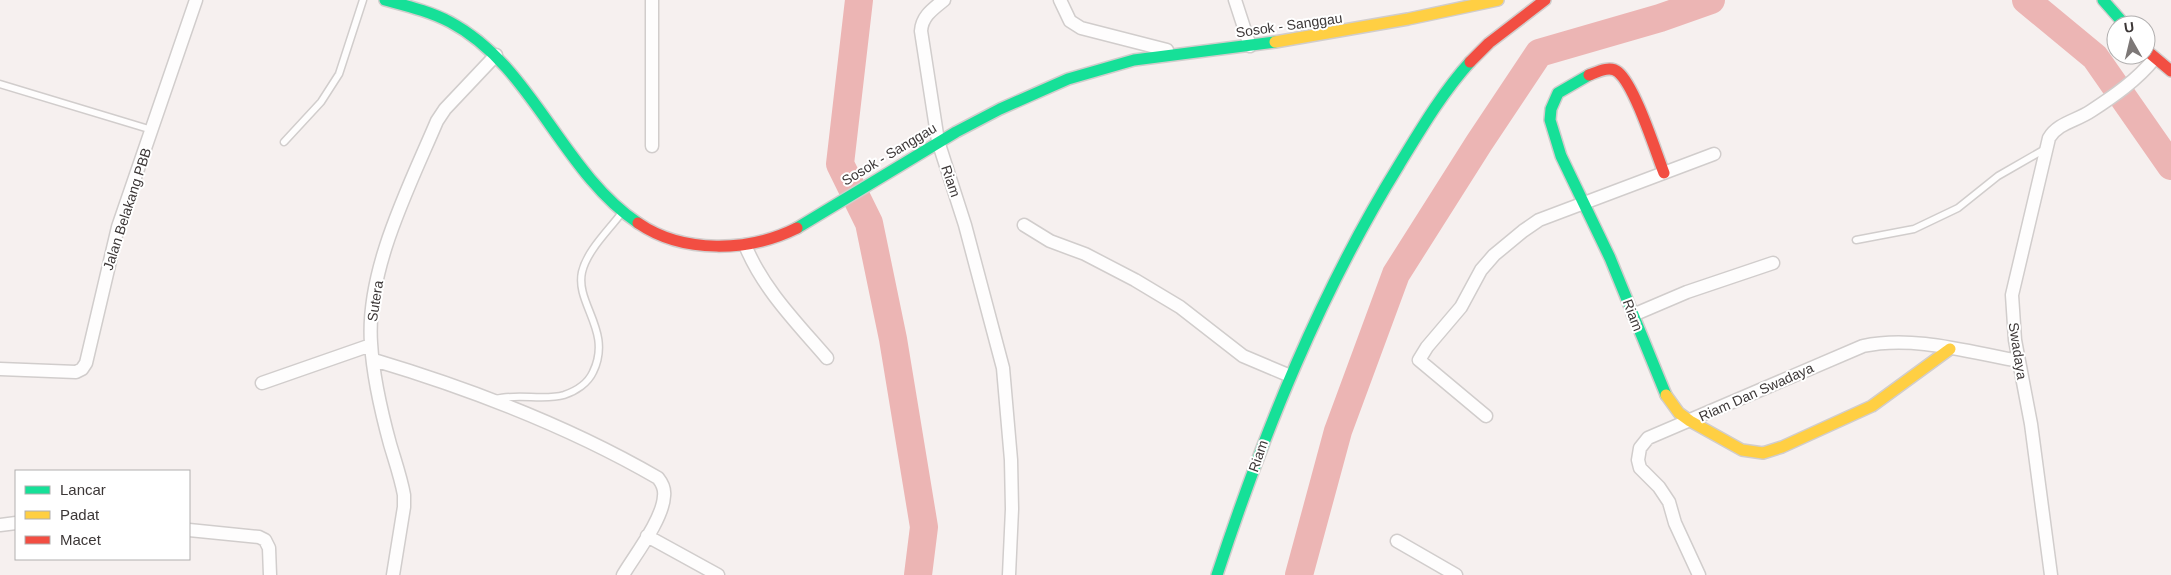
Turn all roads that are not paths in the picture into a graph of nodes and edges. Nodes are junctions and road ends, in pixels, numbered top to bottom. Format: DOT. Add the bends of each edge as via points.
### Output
graph roads {
  1 [pos="196,0"];
  2 [pos="363,0"];
  3 [pos="384,0"];
  4 [pos="652,0"];
  5 [pos="944,0"];
  6 [pos="1060,0"];
  7 [pos="1235,0"];
  8 [pos="1498,0"];
  9 [pos="1545,0"];
  10 [pos="2103,0"];
  11 [pos="2116,15"];
  12 [pos="1250,46"];
  13 [pos="496,55"];
  14 [pos="1178,55"];
  15 [pos="2156,59"];
  16 [pos="2145,65"];
  17 [pos="2171,71"];
  18 [pos="0,84"];
  19 [pos="152,130"];
  20 [pos="938,141"];
  21 [pos="284,142"];
  22 [pos="652,146"];
  23 [pos="2045,149"];
  24 [pos="1714,154"];
  25 [pos="1664,173"];
  26 [pos="1584,204"];
  27 [pos="622,212"];
  28 [pos="1024,224"];
  29 [pos="1856,240"];
  30 [pos="745,245"];
  31 [pos="1773,263"];
  32 [pos="1633,315"];
  33 [pos="371,345"];
  34 [pos="1950,349"];
  35 [pos="827,358"];
  36 [pos="374,360"];
  37 [pos="2019,361"];
  38 [pos="0,369"];
  39 [pos="1288,375"];
  40 [pos="262,383"];
  41 [pos="490,401"];
  42 [pos="1486,416"];
  43 [pos="1690,421"];
  44 [pos="15,523"];
  45 [pos="0,525"];
  46 [pos="190,530"];
  47 [pos="647,536"];
  48 [pos="1396,541"];
  49 [pos="270,575"];
  50 [pos="393,575"];
  51 [pos="623,575"];
  52 [pos="718,575"];
  53 [pos="1009,575"];
  54 [pos="1217,575"];
  55 [pos="1456,575"];
  56 [pos="1698,575"];
  57 [pos="2051,575"];
  1 -- 19 [label="street, Jalan Belakang PBB"];
  2 -- 21 [label="lane" via="339,74 321,102"];
  3 -- 13 [label="main road, Sosok - Sanggau" via="407,3 443,17"];
  4 -- 22 [label="street"];
  5 -- 20 [label="street, Riam" via="921,23"];
  6 -- 14 [label="street" via="1070,21 1081,28"];
  7 -- 12 [label="street"];
  8 -- 12 [label="main road, Sosok - Sanggau" via="1340,33"];
  9 -- 39 [label="main road, Riam" via="1472,59 1440,102 1357,233"];
  10 -- 11 [label="main road"];
  12 -- 14 [label="main road, Sosok - Sanggau"];
  13 -- 27 [label="main road, Sosok - Sanggau" via="595,185"];
  13 -- 33 [label="street, Sutera" via="444,109 437,121 384,259 373,301"];
  14 -- 20 [label="main road, Sosok - Sanggau" via="1118,64 1068,79 1020,99"];
  15 -- 17 [label="main road"];
  16 -- 23 [label="street, Swadaya" via="2140,77 2089,112 2053,131"];
  18 -- 19 [label="lane"];
  19 -- 38 [label="street, Jalan Belakang PBB" via="118,227 86,363 76,372"];
  20 -- 30 [label="main road, Sosok - Sanggau" via="806,222 770,240"];
  20 -- 53 [label="street, Riam" via="965,225 1002,368 1012,480"];
  23 -- 29 [label="lane" via="1998,176 1958,208 1914,229"];
  23 -- 37 [label="street, Swadaya" via="2012,295"];
  24 -- 25 [label="street"];
  25 -- 26 [label="street"];
  25 -- 26 [label="main road, Riam" via="1623,76 1609,69 1598,71 1558,93 1551,109 1550,120 1562,156"];
  26 -- 32 [label="main road, Riam"];
  26 -- 42 [label="street" via="1539,220 1494,255 1481,270 1461,307 1420,356 1421,364"];
  27 -- 30 [label="main road, Sosok - Sanggau" via="648,231 670,239 697,245"];
  27 -- 41 [label="lane" via="590,255 582,272 581,284 600,343 599,360 591,377 563,395 507,396"];
  28 -- 39 [label="street" via="1050,241 1084,254 1134,280 1180,307 1243,356"];
  30 -- 35 [label="street" via="760,279"];
  31 -- 32 [label="street" via="1687,292"];
  32 -- 43 [label="main road, Riam" via="1665,393"];
  33 -- 36 [label="street, Sutera"];
  33 -- 40 [label="street"];
  34 -- 37 [label="street, Riam Dan Swadaya"];
  34 -- 43 [label="street, Riam Dan Swadaya" via="1904,342 1862,346"];
  34 -- 43 [label="main road, Riam" via="1872,406 1763,453 1742,450"];
  36 -- 41 [label="street"];
  36 -- 50 [label="street, Sutera" via="381,406 404,495"];
  37 -- 57 [label="street, Swadaya"];
  39 -- 54 [label="main road, Riam"];
  41 -- 47 [label="street" via="596,445 658,478 665,494"];
  43 -- 56 [label="street, Riam Dan Swadaya" via="1648,438 1640,448 1638,460 1644,475 1659,487 1669,502"];
  44 -- 45 [label="street"];
  46 -- 49 [label="street" via="265,540 269,548"];
  47 -- 51 [label="street"];
  47 -- 52 [label="street"];
  48 -- 55 [label="street"];
}
